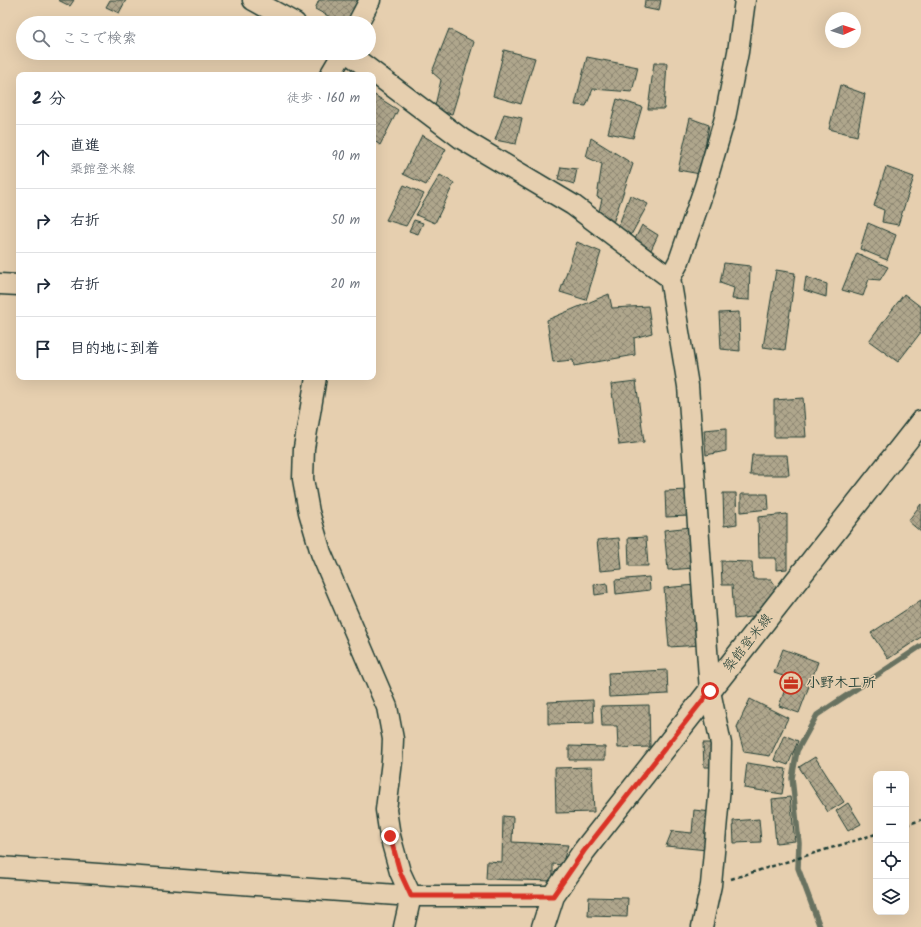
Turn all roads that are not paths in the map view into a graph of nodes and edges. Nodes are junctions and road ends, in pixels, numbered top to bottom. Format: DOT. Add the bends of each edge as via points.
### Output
graph roads {
  1 [pos="253,0"];
  2 [pos="370,0"];
  3 [pos="745,0"];
  4 [pos="282,16"];
  5 [pos="362,16"];
  6 [pos="339,60"];
  7 [pos="357,60"];
  8 [pos="332,72"];
  9 [pos="373,72"];
  10 [pos="376,74"];
  11 [pos="670,278"];
  12 [pos="0,284"];
  13 [pos="16,285"];
  14 [pos="315,380"];
  15 [pos="921,422"];
  16 [pos="710,691"];
  17 [pos="0,867"];
  18 [pos="411,896"];
  19 [pos="553,896"];
  20 [pos="404,927"];
  21 [pos="543,927"];
  22 [pos="702,927"];
  1 -- 4 [label="street"];
  2 -- 5 [label="street"];
  3 -- 11 [label="street" via="725,118 705,186 679,261"];
  6 -- 8 [label="street"];
  7 -- 9 [label="street"];
  10 -- 11 [label="street" via="462,139 573,205"];
  11 -- 16 [label="street" via="688,386"];
  12 -- 13 [label="street"];
  14 -- 18 [label="street" via="304,448 303,479 309,512 321,553 387,707 393,739 386,810 400,872"];
  15 -- 16 [label="main road, 築館登米線"];
  16 -- 19 [label="main road, 築館登米線" via="584,851"];
  16 -- 22 [label="street" via="721,744 720,786 711,885"];
  17 -- 18 [label="street"];
  18 -- 19 [label="street"];
  18 -- 20 [label="street"];
  19 -- 21 [label="main road, 築館登米線"];
}
